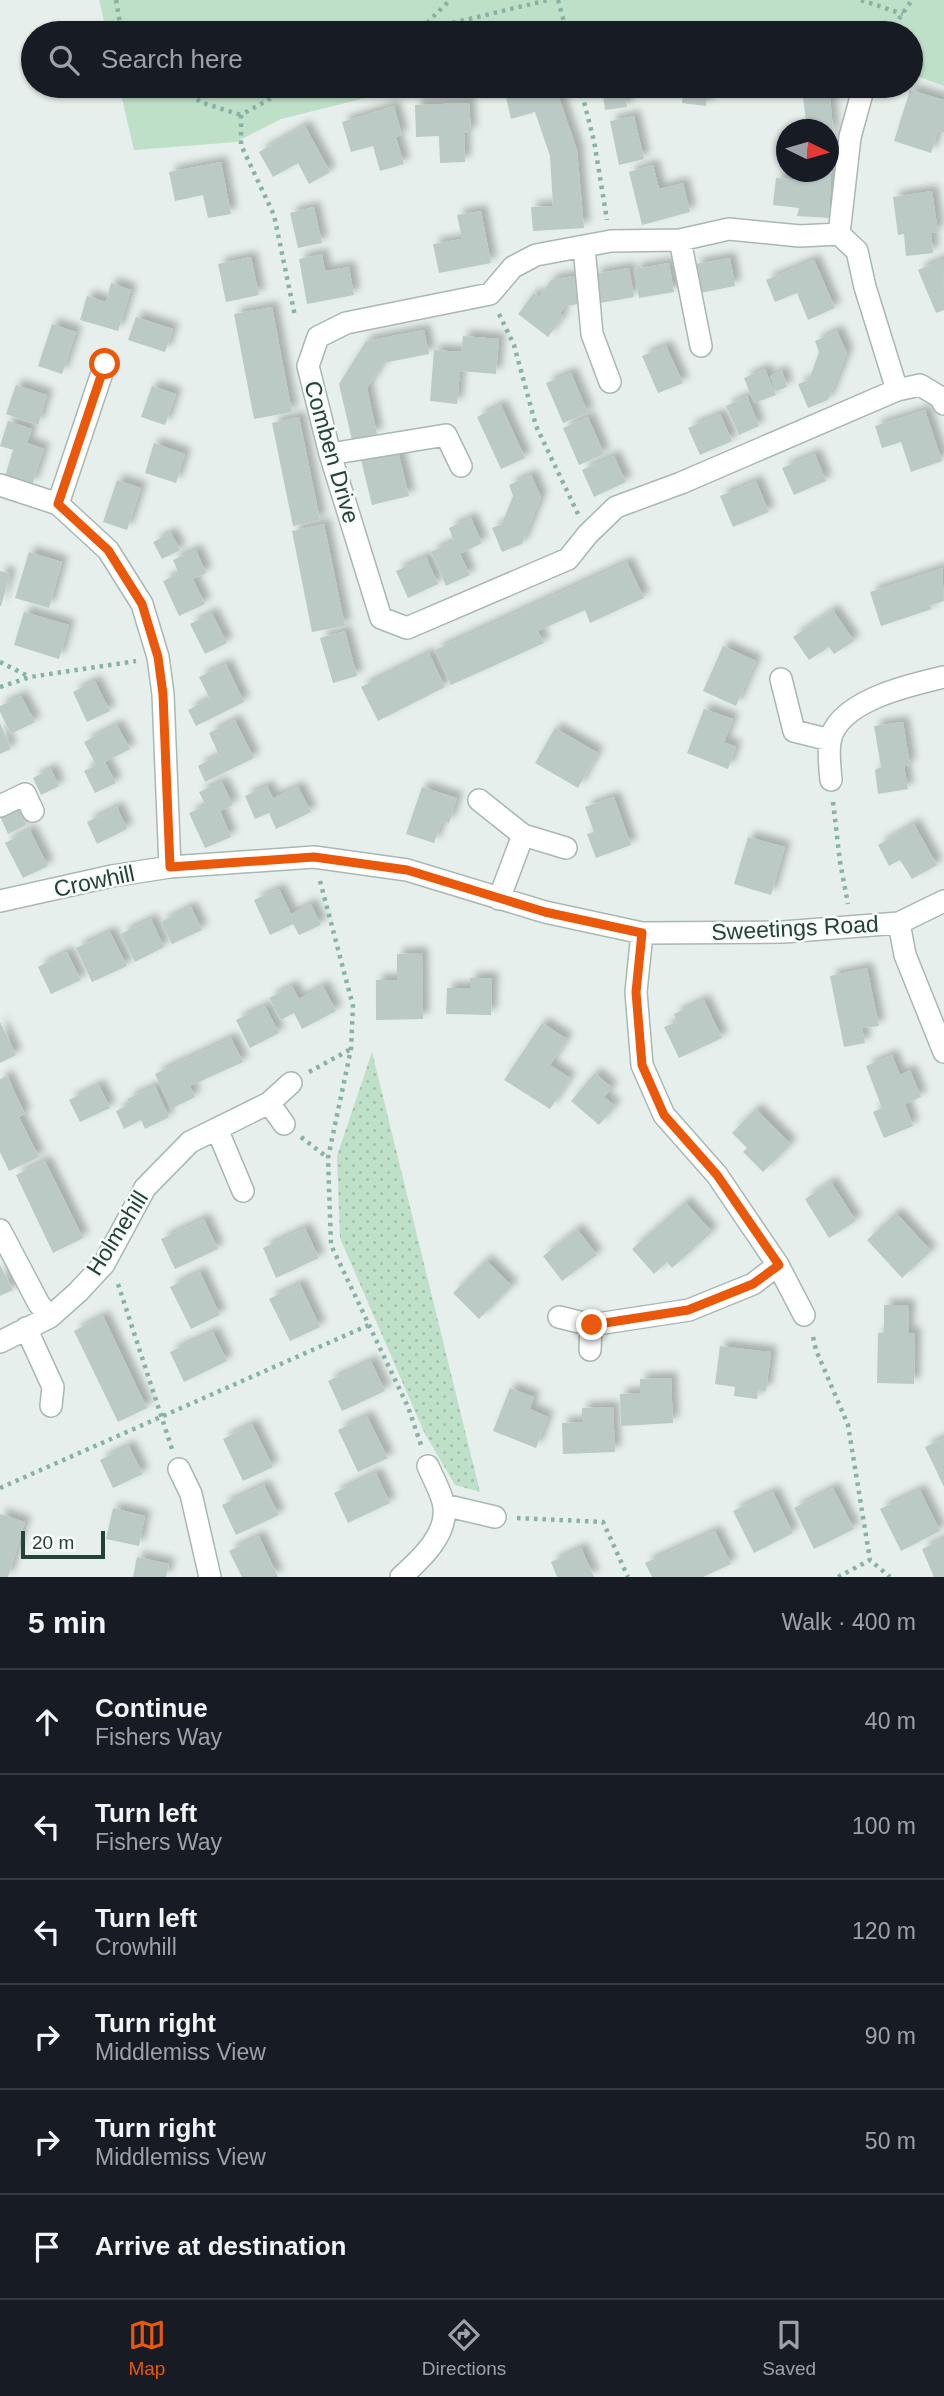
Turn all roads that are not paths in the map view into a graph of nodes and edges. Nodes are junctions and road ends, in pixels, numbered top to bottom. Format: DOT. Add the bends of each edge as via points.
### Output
graph roads {
  1 [pos="861,98"];
  2 [pos="839,234"];
  3 [pos="680,240"];
  4 [pos="584,247"];
  5 [pos="701,346"];
  6 [pos="105,364"];
  7 [pos="610,382"];
  8 [pos="897,390"];
  9 [pos="944,404"];
  10 [pos="330,454"];
  11 [pos="461,466"];
  12 [pos="0,485"];
  13 [pos="58,504"];
  14 [pos="944,677"];
  15 [pos="781,679"];
  16 [pos="830,740"];
  17 [pos="831,780"];
  18 [pos="479,800"];
  19 [pos="0,806"];
  20 [pos="33,811"];
  21 [pos="523,835"];
  22 [pos="566,848"];
  23 [pos="170,867"];
  24 [pos="499,899"];
  25 [pos="0,901"];
  26 [pos="944,901"];
  27 [pos="899,923"];
  28 [pos="642,933"];
  29 [pos="944,1052"];
  30 [pos="291,1083"];
  31 [pos="269,1103"];
  32 [pos="284,1124"];
  33 [pos="217,1129"];
  34 [pos="243,1191"];
  35 [pos="0,1230"];
  36 [pos="779,1265"];
  37 [pos="804,1315"];
  38 [pos="50,1317"];
  39 [pos="559,1317"];
  40 [pos="592,1325"];
  41 [pos="26,1328"];
  42 [pos="0,1342"];
  43 [pos="590,1350"];
  44 [pos="51,1406"];
  45 [pos="428,1466"];
  46 [pos="179,1469"];
  47 [pos="444,1505"];
  48 [pos="495,1517"];
  49 [pos="210,1577"];
  50 [pos="401,1577"];
  1 -- 2 [label="street" via="850,137"];
  2 -- 3 [label="street" via="800,236 729,229"];
  2 -- 8 [label="street" via="858,251"];
  3 -- 4 [label="street"];
  3 -- 5 [label="street"];
  4 -- 7 [label="street" via="592,334"];
  4 -- 10 [label="street, Comben Drive" via="536,256 513,267 490,295 346,323 318,337 308,366"];
  6 -- 13 [label="street"];
  8 -- 9 [label="street, Comben Drive" via="920,385"];
  8 -- 10 [label="street, Comben Drive" via="616,507 568,559 407,628 381,618"];
  10 -- 11 [label="street" via="446,435"];
  12 -- 13 [label="street"];
  13 -- 23 [label="street" via="108,550 142,604 158,657 163,694"];
  14 -- 16 [label="street" via="899,687 843,715"];
  15 -- 16 [label="street" via="794,731"];
  16 -- 17 [label="street"];
  18 -- 21 [label="street"];
  19 -- 20 [label="street" via="25,794"];
  21 -- 22 [label="street"];
  21 -- 24 [label="street"];
  23 -- 24 [label="street, Crowhill" via="314,857 407,870"];
  23 -- 25 [label="street, Crowhill"];
  24 -- 28 [label="street, Crowhill"];
  26 -- 27 [label="street, Sweetings Road"];
  27 -- 28 [label="street, Sweetings Road" via="783,932"];
  27 -- 29 [label="street" via="905,955"];
  28 -- 36 [label="street" via="636,992 642,1065 664,1115 717,1175"];
  30 -- 31 [label="street, Holmehill"];
  31 -- 32 [label="street"];
  31 -- 33 [label="street, Holmehill"];
  33 -- 34 [label="street"];
  33 -- 38 [label="street, Holmehill" via="190,1142 145,1188 104,1264"];
  35 -- 38 [label="street"];
  36 -- 37 [label="street"];
  36 -- 40 [label="street" via="753,1284 688,1310"];
  38 -- 41 [label="street, Holmehill"];
  39 -- 40 [label="street"];
  40 -- 43 [label="street"];
  41 -- 42 [label="street, Holmehill"];
  41 -- 44 [label="street" via="53,1387"];
  45 -- 47 [label="street"];
  46 -- 49 [label="street" via="191,1494"];
  47 -- 48 [label="street"];
  47 -- 50 [label="street" via="440,1533 423,1558"];
}
